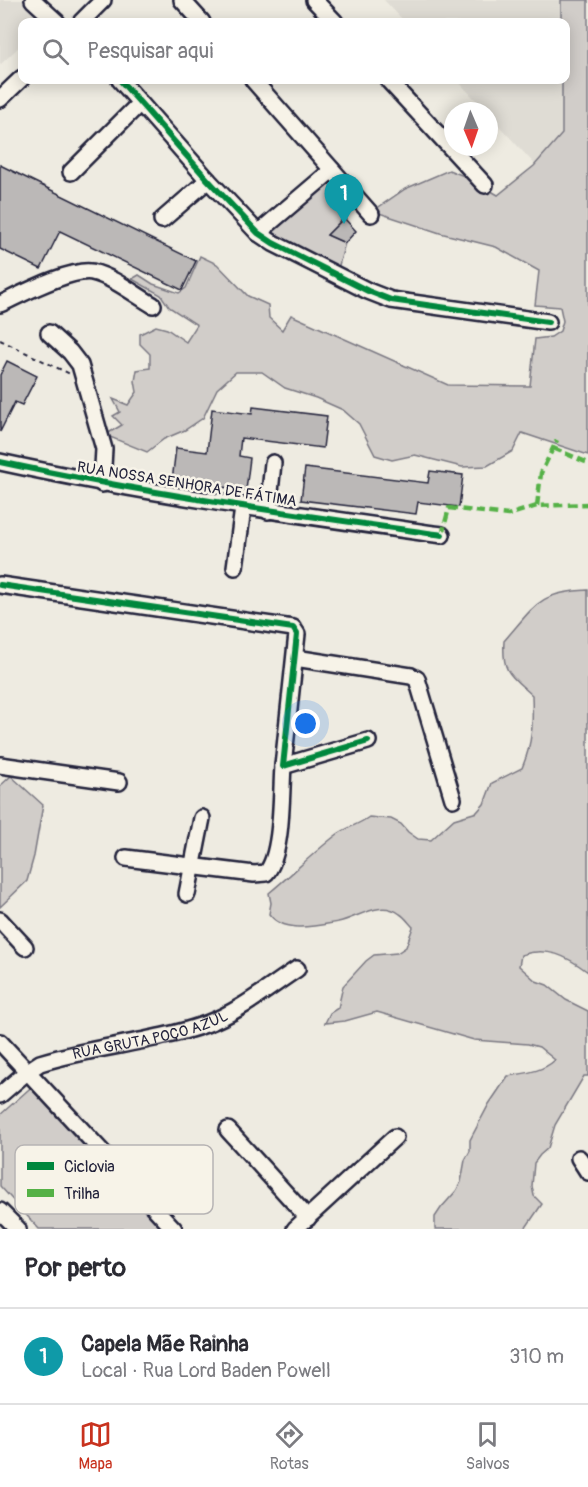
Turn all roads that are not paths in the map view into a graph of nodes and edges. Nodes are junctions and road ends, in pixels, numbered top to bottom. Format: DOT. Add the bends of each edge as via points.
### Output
graph roads {
  1 [pos="33,0"];
  2 [pos="103,0"];
  3 [pos="183,0"];
  4 [pos="314,0"];
  5 [pos="53,18"];
  6 [pos="85,18"];
  7 [pos="199,18"];
  8 [pos="331,18"];
  9 [pos="18,82"];
  10 [pos="123,84"];
  11 [pos="257,84"];
  12 [pos="392,84"];
  13 [pos="0,99"];
  14 [pos="140,103"];
  15 [pos="332,170"];
  16 [pos="71,172"];
  17 [pos="208,180"];
  18 [pos="485,185"];
  19 [pos="371,214"];
  20 [pos="162,220"];
  21 [pos="258,233"];
  22 [pos="0,304"];
  23 [pos="153,305"];
  24 [pos="548,322"];
  25 [pos="49,333"];
  26 [pos="0,462"];
  27 [pos="273,463"];
  28 [pos="102,484"];
  29 [pos="243,508"];
  30 [pos="268,511"];
  31 [pos="442,535"];
  32 [pos="235,567"];
  33 [pos="0,585"];
  34 [pos="295,658"];
  35 [pos="368,741"];
  36 [pos="284,766"];
  37 [pos="3,769"];
  38 [pos="120,782"];
  39 [pos="453,799"];
  40 [pos="202,818"];
  41 [pos="126,858"];
  42 [pos="193,866"];
  43 [pos="187,894"];
  44 [pos="0,920"];
  45 [pos="25,946"];
  46 [pos="297,969"];
  47 [pos="0,1042"];
  48 [pos="28,1071"];
  49 [pos="0,1095"];
  50 [pos="228,1130"];
  51 [pos="394,1137"];
  52 [pos="96,1145"];
  53 [pos="579,1158"];
  54 [pos="588,1172"];
  55 [pos="0,1211"];
  56 [pos="160,1214"];
  57 [pos="308,1218"];
  58 [pos="18,1229"];
  59 [pos="174,1229"];
  60 [pos="296,1229"];
  1 -- 5 [label="street"];
  2 -- 6 [label="street"];
  3 -- 7 [label="street"];
  4 -- 8 [label="street"];
  9 -- 13 [label="street"];
  10 -- 14 [label="street"];
  11 -- 15 [label="street"];
  12 -- 18 [label="street"];
  14 -- 16 [label="street"];
  14 -- 17 [label="street"];
  15 -- 19 [label="street"];
  15 -- 21 [label="street"];
  17 -- 20 [label="street"];
  17 -- 21 [label="street"];
  21 -- 24 [label="street" via="391,300"];
  22 -- 23 [label="street" via="70,274 84,272 104,277"];
  25 -- 28 [label="street" via="80,365 104,448"];
  26 -- 28 [label="street, RUA NOSSA SENHORA DE FÁTIMA"];
  27 -- 30 [label="street, RUA NOSSA SENHORA DE FÁTIMA"];
  28 -- 29 [label="street, RUA NOSSA SENHORA DE FÁTIMA"];
  29 -- 30 [label="street, RUA NOSSA SENHORA DE FÁTIMA"];
  29 -- 32 [label="street"];
  30 -- 31 [label="street, RUA NOSSA SENHORA DE FÁTIMA"];
  33 -- 34 [label="street" via="289,627 297,634"];
  34 -- 36 [label="street"];
  34 -- 39 [label="street" via="417,679"];
  35 -- 36 [label="street"];
  36 -- 42 [label="street" via="278,846 270,869 254,874"];
  37 -- 38 [label="street"];
  40 -- 42 [label="street"];
  41 -- 42 [label="street"];
  42 -- 43 [label="street"];
  44 -- 45 [label="street"];
  46 -- 48 [label="street, RUA GRUTA POÇO AZUL" via="228,1015 206,1024 56,1058"];
  47 -- 48 [label="street"];
  48 -- 49 [label="street, RUA GRUTA POÇO AZUL"];
  48 -- 52 [label="street"];
  50 -- 57 [label="street"];
  51 -- 57 [label="street"];
  53 -- 54 [label="street"];
  55 -- 58 [label="street"];
  56 -- 59 [label="street"];
  57 -- 60 [label="street"];
}
